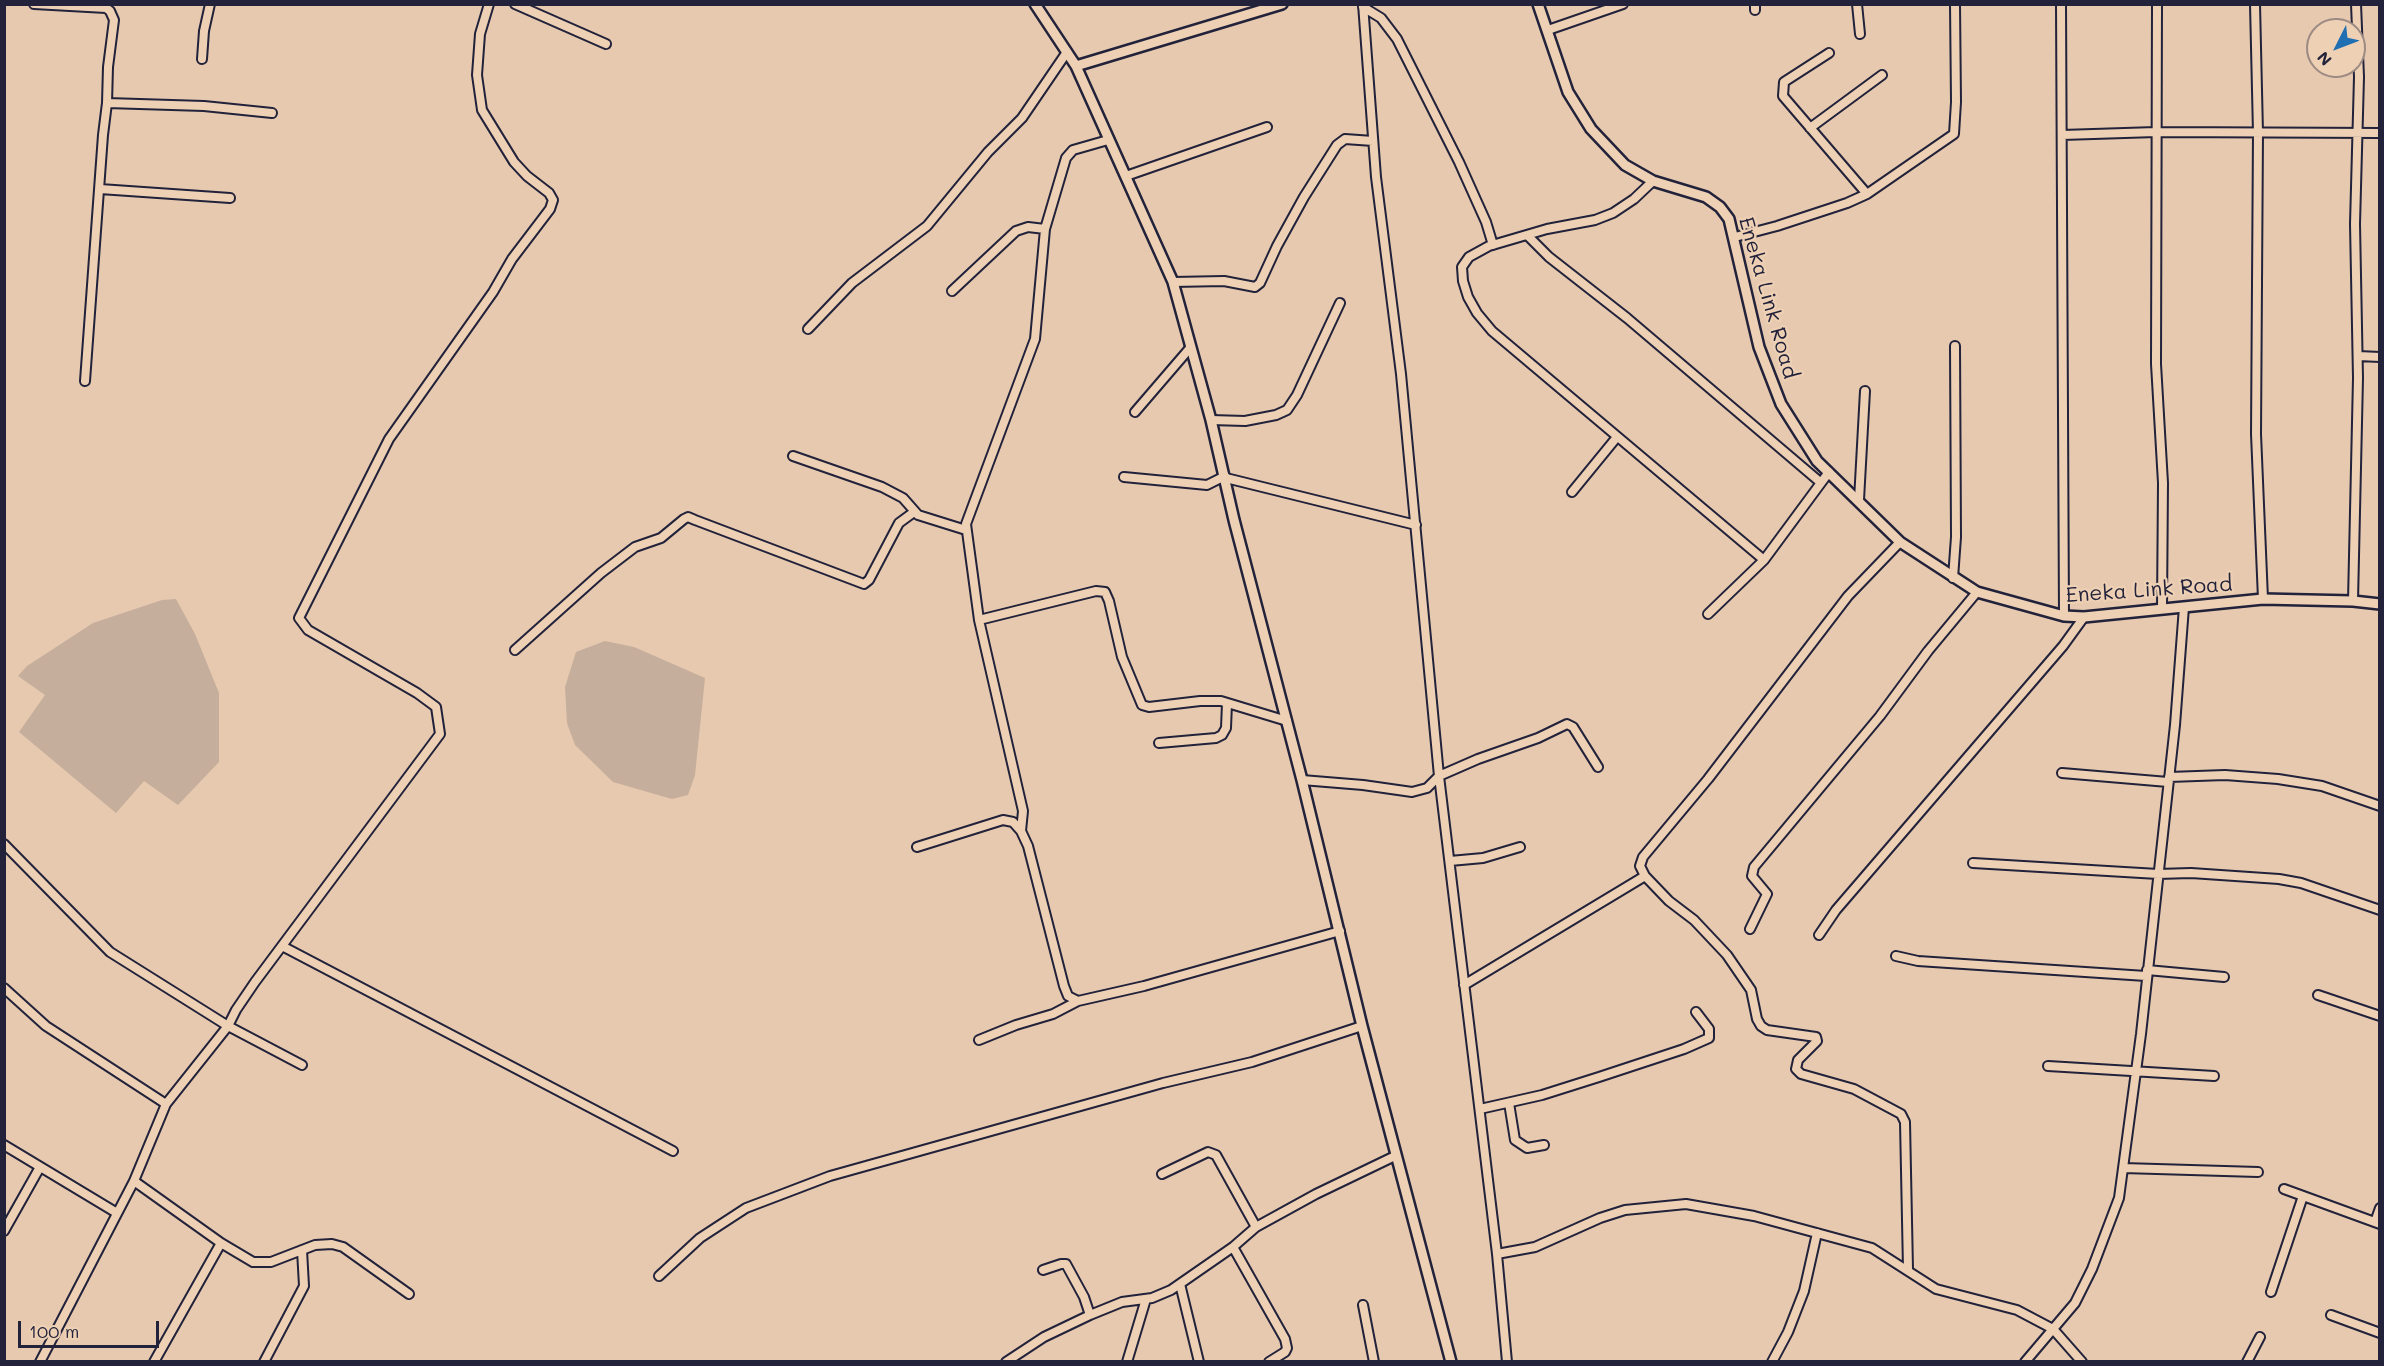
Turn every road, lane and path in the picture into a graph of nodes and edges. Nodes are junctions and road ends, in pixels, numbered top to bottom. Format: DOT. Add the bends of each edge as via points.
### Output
graph roads {
  1 [pos="34,4"];
  2 [pos="210,4"];
  3 [pos="489,4"];
  4 [pos="515,4"];
  5 [pos="1035,4"];
  6 [pos="1538,4"];
  7 [pos="1623,4"];
  8 [pos="1857,4"];
  9 [pos="1955,4"];
  10 [pos="2061,4"];
  11 [pos="2157,4"];
  12 [pos="2255,4"];
  13 [pos="2356,4"];
  14 [pos="55,5"];
  15 [pos="1280,5"];
  16 [pos="1363,5"];
  17 [pos="1548,30"];
  18 [pos="1860,34"];
  19 [pos="606,44"];
  20 [pos="1067,52"];
  21 [pos="1829,53"];
  22 [pos="202,59"];
  23 [pos="1076,66"];
  24 [pos="1882,75"];
  25 [pos="107,103"];
  26 [pos="272,113"];
  27 [pos="1267,127"];
  28 [pos="1810,128"];
  29 [pos="2156,132"];
  30 [pos="2258,133"];
  31 [pos="2357,134"];
  32 [pos="2379,134"];
  33 [pos="2062,135"];
  34 [pos="1108,140"];
  35 [pos="1373,141"];
  36 [pos="1126,176"];
  37 [pos="1653,181"];
  38 [pos="100,189"];
  39 [pos="1867,194"];
  40 [pos="230,198"];
  41 [pos="1045,229"];
  42 [pos="1528,236"];
  43 [pos="1735,237"];
  44 [pos="1493,245"];
  45 [pos="1173,282"];
  46 [pos="952,291"];
  47 [pos="1340,303"];
  48 [pos="808,329"];
  49 [pos="1955,346"];
  50 [pos="1190,348"];
  51 [pos="2358,356"];
  52 [pos="2379,357"];
  53 [pos="85,381"];
  54 [pos="1865,391"];
  55 [pos="1135,412"];
  56 [pos="1211,420"];
  57 [pos="1617,437"];
  58 [pos="793,456"];
  59 [pos="1828,472"];
  60 [pos="1124,477"];
  61 [pos="1225,477"];
  62 [pos="1820,482"];
  63 [pos="1572,492"];
  64 [pos="1859,500"];
  65 [pos="914,512"];
  66 [pos="1416,525"];
  67 [pos="966,530"];
  68 [pos="1900,542"];
  69 [pos="1764,560"];
  70 [pos="1953,578"];
  71 [pos="1977,592"];
  72 [pos="2263,599"];
  73 [pos="2353,601"];
  74 [pos="2379,604"];
  75 [pos="2184,607"];
  76 [pos="2162,608"];
  77 [pos="1708,614"];
  78 [pos="2064,616"];
  79 [pos="2084,617"];
  80 [pos="980,620"];
  81 [pos="515,650"];
  82 [pos="1227,703"];
  83 [pos="1287,721"];
  84 [pos="1160,743"];
  85 [pos="1598,767"];
  86 [pos="2062,773"];
  87 [pos="1438,776"];
  88 [pos="2168,779"];
  89 [pos="1302,780"];
  90 [pos="2379,806"];
  91 [pos="1021,831"];
  92 [pos="917,847"];
  93 [pos="1520,847"];
  94 [pos="6,849"];
  95 [pos="1450,861"];
  96 [pos="1973,864"];
  97 [pos="2158,874"];
  98 [pos="1645,876"];
  99 [pos="2379,910"];
  100 [pos="1750,929"];
  101 [pos="1340,931"];
  102 [pos="1819,935"];
  103 [pos="282,946"];
  104 [pos="1896,956"];
  105 [pos="2147,973"];
  106 [pos="2224,977"];
  107 [pos="1464,986"];
  108 [pos="4,988"];
  109 [pos="2318,995"];
  110 [pos="1078,1001"];
  111 [pos="1696,1012"];
  112 [pos="2379,1016"];
  113 [pos="228,1026"];
  114 [pos="1362,1026"];
  115 [pos="979,1040"];
  116 [pos="302,1065"];
  117 [pos="2048,1066"];
  118 [pos="2136,1071"];
  119 [pos="2214,1076"];
  120 [pos="1509,1103"];
  121 [pos="166,1104"];
  122 [pos="1480,1109"];
  123 [pos="4,1145"];
  124 [pos="1544,1145"];
  125 [pos="673,1151"];
  126 [pos="1395,1156"];
  127 [pos="40,1167"];
  128 [pos="2123,1168"];
  129 [pos="2258,1172"];
  130 [pos="1162,1174"];
  131 [pos="134,1181"];
  132 [pos="2284,1189"];
  133 [pos="2303,1196"];
  134 [pos="2379,1208"];
  135 [pos="117,1214"];
  136 [pos="2377,1223"];
  137 [pos="1256,1227"];
  138 [pos="4,1231"];
  139 [pos="1817,1233"];
  140 [pos="221,1243"];
  141 [pos="1233,1247"];
  142 [pos="302,1250"];
  143 [pos="1497,1254"];
  144 [pos="1908,1269"];
  145 [pos="1043,1270"];
  146 [pos="659,1276"];
  147 [pos="1180,1284"];
  148 [pos="2271,1292"];
  149 [pos="409,1294"];
  150 [pos="1146,1299"];
  151 [pos="1363,1305"];
  152 [pos="2331,1315"];
  153 [pos="1090,1316"];
  154 [pos="2053,1329"];
  155 [pos="2379,1333"];
  156 [pos="2260,1337"];
  157 [pos="40,1362"];
  158 [pos="154,1362"];
  159 [pos="264,1362"];
  160 [pos="1006,1362"];
  161 [pos="1127,1362"];
  162 [pos="1199,1362"];
  163 [pos="1269,1362"];
  164 [pos="1374,1362"];
  165 [pos="1450,1362"];
  166 [pos="1507,1362"];
  167 [pos="1772,1362"];
  168 [pos="2025,1362"];
  169 [pos="2082,1362"];
  170 [pos="2247,1362"];
  1 -- 14 [label="street"];
  2 -- 22 [label="street"];
  3 -- 103 [label="street" via="480,34 482,110 514,162 553,200 494,292 389,439 299,618 308,630 436,707 440,734"];
  4 -- 19 [label="street"];
  5 -- 20 [label="street"];
  6 -- 17 [label="street, Eneka Link Road"];
  7 -- 17 [label="street"];
  8 -- 18 [label="street"];
  9 -- 39 [label="street" via="1954,134"];
  10 -- 33 [label="street"];
  11 -- 29 [label="street"];
  12 -- 30 [label="street"];
  13 -- 31 [label="street"];
  14 -- 25 [label="street" via="106,8 112,15"];
  15 -- 23 [label="street"];
  16 -- 35 [label="street"];
  16 -- 44 [label="street" via="1381,18 1398,39 1459,162"];
  17 -- 37 [label="street, Eneka Link Road" via="1568,92 1591,129 1625,165"];
  20 -- 23 [label="street"];
  20 -- 48 [label="street" via="1022,118 988,152 927,226 852,283"];
  21 -- 28 [label="street" via="1784,82 1783,96"];
  23 -- 34 [label="street"];
  24 -- 28 [label="street"];
  25 -- 26 [label="street"];
  25 -- 38 [label="street"];
  27 -- 36 [label="street"];
  28 -- 39 [label="street"];
  29 -- 30 [label="street"];
  29 -- 33 [label="street"];
  29 -- 76 [label="street"];
  30 -- 31 [label="street"];
  30 -- 72 [label="street" via="2256,434"];
  31 -- 32 [label="street"];
  31 -- 51 [label="street"];
  33 -- 78 [label="street"];
  34 -- 36 [label="street"];
  34 -- 41 [label="street" via="1069,153"];
  35 -- 45 [label="street" via="1345,139 1337,145 1255,287 1224,281"];
  35 -- 66 [label="street"];
  36 -- 45 [label="street"];
  37 -- 42 [label="street" via="1613,213"];
  37 -- 43 [label="street, Eneka Link Road" via="1706,197 1729,219"];
  38 -- 40 [label="street"];
  38 -- 53 [label="street"];
  39 -- 43 [label="street"];
  41 -- 46 [label="street" via="1028,227 1016,231"];
  41 -- 67 [label="street" via="1035,339"];
  42 -- 44 [label="street"];
  42 -- 62 [label="street"];
  43 -- 59 [label="street, Eneka Link Road" via="1759,347 1781,404"];
  44 -- 57 [label="street" via="1468,257 1462,267 1468,297 1477,313 1492,331"];
  45 -- 50 [label="street"];
  47 -- 56 [label="street" via="1287,410 1245,420"];
  49 -- 70 [label="street"];
  50 -- 55 [label="street"];
  50 -- 56 [label="street"];
  51 -- 52 [label="street"];
  51 -- 73 [label="street"];
  54 -- 64 [label="street"];
  56 -- 61 [label="street"];
  57 -- 63 [label="street"];
  57 -- 69 [label="street"];
  58 -- 65 [label="street" via="890,491 903,498"];
  59 -- 62 [label="street"];
  59 -- 64 [label="street, Eneka Link Road"];
  60 -- 61 [label="street" via="1207,485"];
  61 -- 66 [label="street"];
  61 -- 83 [label="street"];
  62 -- 69 [label="street"];
  64 -- 68 [label="street, Eneka Link Road"];
  65 -- 67 [label="street"];
  65 -- 81 [label="street" via="899,523 870,580 864,584 688,517 661,538 640,544 626,554"];
  66 -- 87 [label="street"];
  67 -- 80 [label="street"];
  68 -- 70 [label="street, Eneka Link Road"];
  68 -- 98 [label="street" via="1848,596 1643,857 1640,866"];
  69 -- 77 [label="street"];
  70 -- 71 [label="street, Eneka Link Road"];
  71 -- 78 [label="street, Eneka Link Road"];
  71 -- 100 [label="street" via="1754,867 1752,876 1767,894"];
  72 -- 73 [label="street, Eneka Link Road"];
  72 -- 75 [label="street, Eneka Link Road"];
  73 -- 74 [label="street, Eneka Link Road"];
  75 -- 76 [label="street, Eneka Link Road"];
  75 -- 88 [label="street"];
  76 -- 79 [label="street, Eneka Link Road"];
  78 -- 79 [label="street, Eneka Link Road"];
  79 -- 102 [label="street"];
  80 -- 82 [label="street" via="1105,592 1122,657 1142,705"];
  80 -- 91 [label="street" via="1023,811"];
  82 -- 83 [label="street"];
  82 -- 84 [label="street" via="1222,735"];
  83 -- 89 [label="street"];
  85 -- 87 [label="street" via="1573,727 1567,724"];
  86 -- 88 [label="street"];
  87 -- 89 [label="street" via="1427,788 1412,792"];
  87 -- 95 [label="street"];
  88 -- 90 [label="street" via="2225,775 2278,779 2322,786"];
  88 -- 97 [label="street"];
  89 -- 101 [label="street"];
  91 -- 92 [label="street" via="1013,822 1003,820"];
  91 -- 110 [label="street" via="1064,986 1068,996"];
  93 -- 95 [label="street" via="1483,858"];
  94 -- 113 [label="street" via="110,952"];
  95 -- 107 [label="street"];
  96 -- 97 [label="street"];
  97 -- 99 [label="street" via="2279,879"];
  97 -- 105 [label="street"];
  98 -- 107 [label="street"];
  98 -- 144 [label="street" via="1727,955 1751,990 1761,1026 1816,1037 1817,1041 1798,1060 1796,1069 1801,1074 1854,1089 1901,1114 1905,1122"];
  101 -- 110 [label="street"];
  101 -- 114 [label="street"];
  103 -- 113 [label="street"];
  103 -- 125 [label="street"];
  104 -- 105 [label="street" via="1918,961"];
  105 -- 106 [label="street"];
  105 -- 118 [label="street"];
  107 -- 122 [label="street"];
  108 -- 121 [label="street" via="46,1026"];
  109 -- 112 [label="street"];
  110 -- 115 [label="street"];
  111 -- 120 [label="street" via="1709,1029 1708,1038 1599,1077"];
  113 -- 116 [label="street"];
  113 -- 121 [label="street"];
  114 -- 126 [label="street"];
  114 -- 146 [label="street" via="1252,1062 830,1176 746,1208 700,1238"];
  117 -- 118 [label="street"];
  118 -- 119 [label="street"];
  118 -- 128 [label="street"];
  120 -- 122 [label="street"];
  120 -- 124 [label="street" via="1515,1140 1527,1148"];
  121 -- 131 [label="street"];
  122 -- 143 [label="street"];
  123 -- 127 [label="street"];
  126 -- 137 [label="street"];
  126 -- 165 [label="street"];
  127 -- 135 [label="street"];
  127 -- 138 [label="street"];
  128 -- 129 [label="street"];
  128 -- 154 [label="street" via="2120,1198 2092,1269 2075,1303"];
  130 -- 137 [label="street" via="1209,1152 1216,1155"];
  131 -- 135 [label="street"];
  131 -- 140 [label="street"];
  132 -- 133 [label="street"];
  133 -- 136 [label="street"];
  133 -- 148 [label="street"];
  134 -- 136 [label="street"];
  135 -- 157 [label="street"];
  137 -- 141 [label="street"];
  139 -- 143 [label="street" via="1686,1204 1625,1210 1535,1247"];
  139 -- 144 [label="street" via="1872,1248"];
  139 -- 167 [label="street" via="1804,1291"];
  140 -- 142 [label="street" via="253,1262 271,1262"];
  140 -- 158 [label="street"];
  141 -- 147 [label="street"];
  141 -- 163 [label="street" via="1285,1339 1285,1352"];
  142 -- 149 [label="street" via="315,1245 343,1247"];
  142 -- 159 [label="street" via="304,1286"];
  143 -- 166 [label="street"];
  144 -- 154 [label="street" via="1936,1289 2017,1310"];
  145 -- 153 [label="street" via="1066,1264"];
  147 -- 150 [label="street"];
  147 -- 162 [label="street"];
  150 -- 153 [label="street" via="1122,1302"];
  150 -- 161 [label="street"];
  151 -- 164 [label="street"];
  152 -- 155 [label="street"];
  153 -- 160 [label="street" via="1044,1337"];
  154 -- 168 [label="street"];
  154 -- 169 [label="street"];
  156 -- 170 [label="street"];
}
